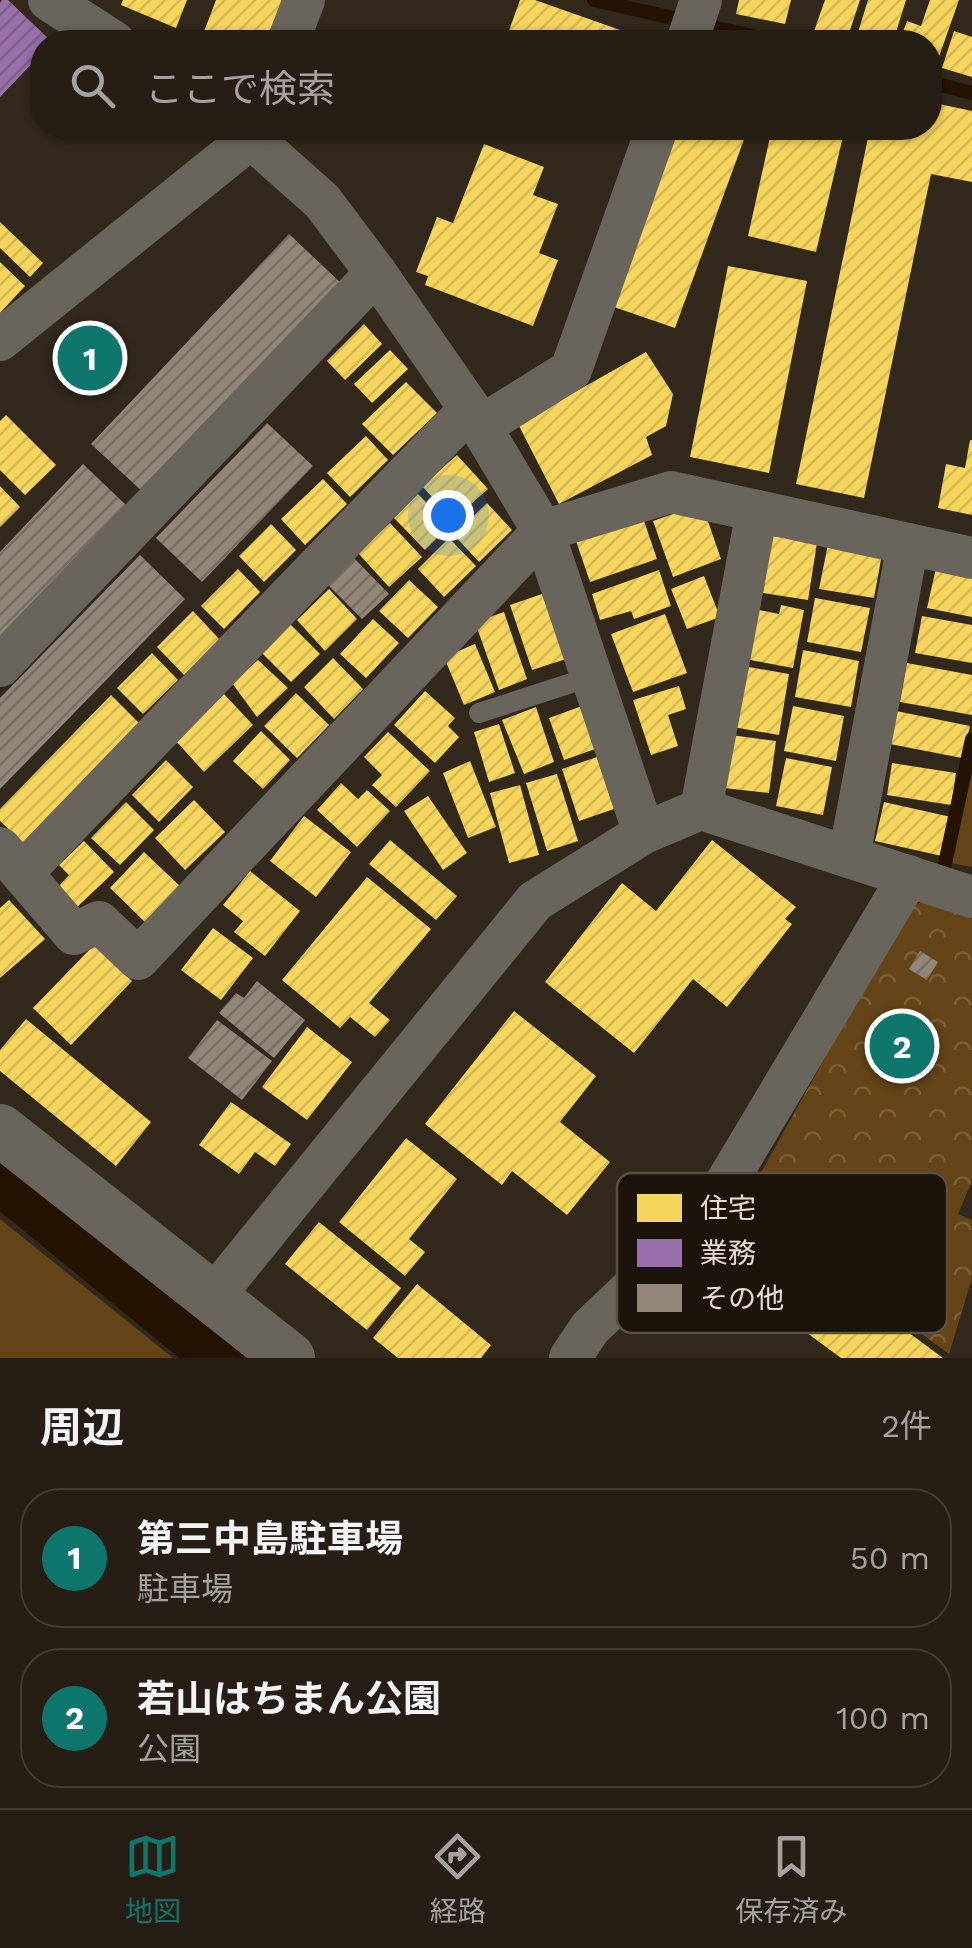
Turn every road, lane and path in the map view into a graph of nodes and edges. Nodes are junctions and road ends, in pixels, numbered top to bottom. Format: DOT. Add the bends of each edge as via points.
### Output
graph roads {
  1 [pos="49,0"];
  2 [pos="304,0"];
  3 [pos="95,30"];
  4 [pos="293,30"];
  5 [pos="237,140"];
  6 [pos="258,140"];
  7 [pos="653,140"];
  8 [pos="376,273"];
  9 [pos="0,340"];
  10 [pos="476,418"];
  11 [pos="757,511"];
  12 [pos="543,531"];
  13 [pos="908,544"];
  14 [pos="972,558"];
  15 [pos="0,666"];
  16 [pos="590,676"];
  17 [pos="480,714"];
  18 [pos="701,809"];
  19 [pos="644,833"];
  20 [pos="850,857"];
  21 [pos="11,860"];
  22 [pos="909,876"];
  23 [pos="972,897"];
  24 [pos="0,1130"];
  25 [pos="731,1173"];
  26 [pos="213,1297"];
  27 [pos="617,1302"];
  28 [pos="289,1358"];
  29 [pos="570,1358"];
  1 -- 3 [label="street"];
  2 -- 4 [label="street"];
  5 -- 9 [label="street"];
  6 -- 8 [label="street" via="322,201"];
  7 -- 10 [label="street" via="571,370"];
  8 -- 10 [label="street"];
  8 -- 15 [label="street"];
  10 -- 12 [label="street"];
  10 -- 21 [label="street"];
  11 -- 12 [label="street" via="671,492"];
  11 -- 13 [label="street"];
  11 -- 18 [label="street"];
  12 -- 16 [label="street"];
  12 -- 21 [label="street" via="138,959 99,922 74,934"];
  13 -- 14 [label="street"];
  13 -- 20 [label="street"];
  16 -- 17 [label="lane"];
  16 -- 19 [label="street"];
  18 -- 19 [label="street"];
  18 -- 20 [label="street"];
  19 -- 26 [label="street" via="536,902"];
  20 -- 22 [label="street"];
  22 -- 23 [label="street"];
  22 -- 25 [label="street"];
  24 -- 26 [label="street"];
  26 -- 28 [label="street"];
  27 -- 29 [label="street"];
}
